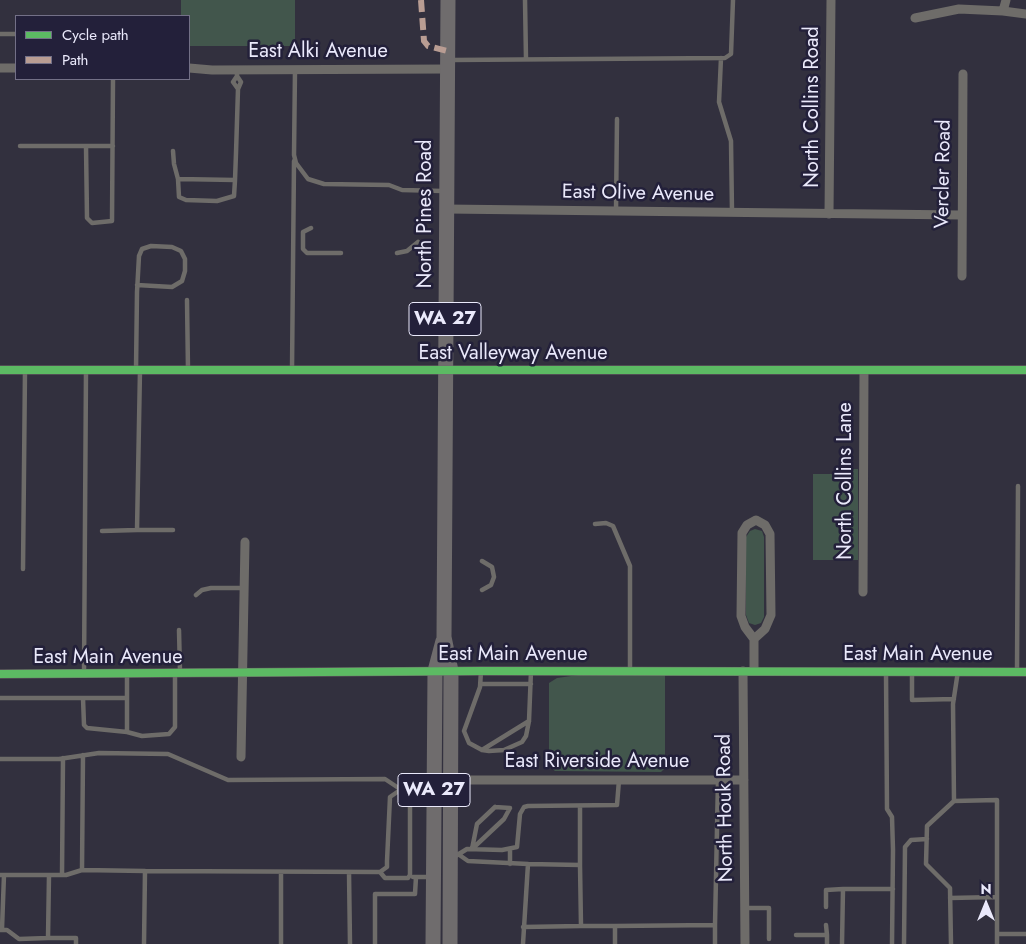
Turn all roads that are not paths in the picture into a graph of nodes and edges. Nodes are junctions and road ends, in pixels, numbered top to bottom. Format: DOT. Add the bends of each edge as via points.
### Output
graph roads {
  1 [pos="448,0"];
  2 [pos="525,0"];
  3 [pos="733,0"];
  4 [pos="831,0"];
  5 [pos="956,0"];
  6 [pos="1006,0"];
  7 [pos="959,9"];
  8 [pos="1003,11"];
  9 [pos="1026,14"];
  10 [pos="915,18"];
  11 [pos="0,34"];
  12 [pos="15,34"];
  13 [pos="721,58"];
  14 [pos="526,59"];
  15 [pos="447,64"];
  16 [pos="0,68"];
  17 [pos="15,68"];
  18 [pos="190,68"];
  19 [pos="295,70"];
  20 [pos="237,73"];
  21 [pos="963,74"];
  22 [pos="113,80"];
  23 [pos="617,119"];
  24 [pos="20,146"];
  25 [pos="86,146"];
  26 [pos="113,146"];
  27 [pos="173,151"];
  28 [pos="294,155"];
  29 [pos="178,179"];
  30 [pos="235,180"];
  31 [pos="446,191"];
  32 [pos="446,209"];
  33 [pos="616,211"];
  34 [pos="732,212"];
  35 [pos="829,214"];
  36 [pos="961,215"];
  37 [pos="311,228"];
  38 [pos="418,242"];
  39 [pos="341,253"];
  40 [pos="397,253"];
  41 [pos="962,276"];
  42 [pos="137,285"];
  43 [pos="187,300"];
  44 [pos="0,370"];
  45 [pos="25,370"];
  46 [pos="86,370"];
  47 [pos="138,370"];
  48 [pos="188,370"];
  49 [pos="292,370"];
  50 [pos="445,370"];
  51 [pos="864,370"];
  52 [pos="1026,370"];
  53 [pos="1018,486"];
  54 [pos="595,524"];
  55 [pos="136,530"];
  56 [pos="173,530"];
  57 [pos="102,531"];
  58 [pos="246,542"];
  59 [pos="482,561"];
  60 [pos="23,568"];
  61 [pos="244,588"];
  62 [pos="482,590"];
  63 [pos="863,592"];
  64 [pos="196,595"];
  65 [pos="179,630"];
  66 [pos="444,637"];
  67 [pos="754,639"];
  68 [pos="435,671"];
  69 [pos="450,671"];
  70 [pos="481,671"];
  71 [pos="531,671"];
  72 [pos="630,671"];
  73 [pos="743,671"];
  74 [pos="754,671"];
  75 [pos="886,671"];
  76 [pos="912,671"];
  77 [pos="958,672"];
  78 [pos="1021,672"];
  79 [pos="84,673"];
  80 [pos="127,673"];
  81 [pos="0,674"];
  82 [pos="178,674"];
  83 [pos="242,674"];
  84 [pos="481,684"];
  85 [pos="531,684"];
  86 [pos="0,698"];
  87 [pos="83,698"];
  88 [pos="127,698"];
  89 [pos="954,699"];
  90 [pos="529,721"];
  91 [pos="127,732"];
  92 [pos="482,750"];
  93 [pos="83,755"];
  94 [pos="241,757"];
  95 [pos="64,758"];
  96 [pos="0,759"];
  97 [pos="434,780"];
  98 [pos="450,780"];
  99 [pos="619,780"];
  100 [pos="718,780"];
  101 [pos="744,780"];
  102 [pos="410,786"];
  103 [pos="400,789"];
  104 [pos="954,801"];
  105 [pos="580,806"];
  106 [pos="927,839"];
  107 [pos="472,849"];
  108 [pos="510,849"];
  109 [pos="454,857"];
  110 [pos="510,864"];
  111 [pos="528,864"];
  112 [pos="580,866"];
  113 [pos="82,870"];
  114 [pos="145,871"];
  115 [pos="281,872"];
  116 [pos="349,872"];
  117 [pos="380,872"];
  118 [pos="2,875"];
  119 [pos="49,875"];
  120 [pos="62,875"];
  121 [pos="409,877"];
  122 [pos="416,877"];
  123 [pos="433,877"];
  124 [pos="893,888"];
  125 [pos="843,889"];
  126 [pos="997,897"];
  127 [pos="950,898"];
  128 [pos="826,907"];
  129 [pos="744,908"];
  130 [pos="826,924"];
  131 [pos="715,925"];
  132 [pos="581,926"];
  133 [pos="615,926"];
  134 [pos="524,927"];
  135 [pos="1,930"];
  136 [pos="997,934"];
  137 [pos="1026,934"];
  138 [pos="796,935"];
  139 [pos="827,935"];
  140 [pos="48,938"];
  141 [pos="769,939"];
  142 [pos="76,944"];
  143 [pos="144,944"];
  144 [pos="281,944"];
  145 [pos="350,944"];
  146 [pos="375,944"];
  147 [pos="433,944"];
  148 [pos="450,944"];
  149 [pos="523,944"];
  150 [pos="615,944"];
  151 [pos="715,944"];
  152 [pos="745,944"];
  153 [pos="827,944"];
  154 [pos="842,944"];
  155 [pos="892,944"];
  156 [pos="904,944"];
  157 [pos="950,944"];
  158 [pos="997,944"];
  1 -- 15 [label="main road, North Pines Road / WA 27"];
  2 -- 14 [label="lane"];
  3 -- 13 [label="lane" via="731,54"];
  4 -- 35 [label="street, North Collins Road"];
  5 -- 7 [label="street"];
  6 -- 8 [label="street"];
  7 -- 8 [label="street"];
  7 -- 10 [label="street"];
  8 -- 9 [label="street"];
  11 -- 12 [label="lane"];
  13 -- 14 [label="lane"];
  13 -- 34 [label="lane" via="719,102 731,141"];
  14 -- 15 [label="lane"];
  15 -- 19 [label="street, East Alki Avenue"];
  15 -- 31 [label="main road, North Pines Road / WA 27"];
  16 -- 17 [label="street"];
  18 -- 20 [label="street, East Alki Avenue"];
  19 -- 20 [label="street, East Alki Avenue"];
  19 -- 28 [label="lane"];
  20 -- 30 [label="lane" via="233,82 238,89"];
  21 -- 36 [label="street, Vercler Road"];
  22 -- 26 [label="lane"];
  23 -- 33 [label="lane"];
  24 -- 25 [label="lane"];
  25 -- 26 [label="lane"];
  25 -- 26 [label="lane" via="87,218 92,223 108,223 114,218"];
  27 -- 29 [label="lane"];
  28 -- 31 [label="lane" via="308,180 324,184 389,185 402,190"];
  28 -- 49 [label="lane"];
  29 -- 30 [label="lane"];
  29 -- 30 [label="lane" via="179,196 186,200 217,201 234,196"];
  31 -- 32 [label="main road, North Pines Road / WA 27"];
  32 -- 33 [label="street, East Olive Avenue"];
  32 -- 50 [label="main road, North Pines Road / WA 27"];
  33 -- 34 [label="street, East Olive Avenue"];
  34 -- 35 [label="street, East Olive Avenue"];
  35 -- 36 [label="street, East Olive Avenue"];
  36 -- 41 [label="street, Vercler Road"];
  37 -- 39 [label="lane" via="303,232 303,249 307,253"];
  38 -- 40 [label="lane" via="407,251"];
  42 -- 42 [label="lane" via="142,248 172,246 181,250 185,259 182,281 172,287"];
  42 -- 47 [label="lane"];
  43 -- 48 [label="lane"];
  44 -- 45 [label="street, East Valleyway Avenue"];
  45 -- 46 [label="street, East Valleyway Avenue"];
  45 -- 60 [label="lane"];
  46 -- 47 [label="street, East Valleyway Avenue"];
  46 -- 79 [label="lane"];
  47 -- 48 [label="street, East Valleyway Avenue"];
  47 -- 55 [label="lane"];
  48 -- 49 [label="street, East Valleyway Avenue"];
  49 -- 50 [label="street, East Valleyway Avenue"];
  50 -- 51 [label="street, East Valleyway Avenue"];
  50 -- 66 [label="main road, North Pines Road / WA 27"];
  51 -- 52 [label="street, East Valleyway Avenue"];
  51 -- 63 [label="street, North Collins Lane"];
  53 -- 78 [label="lane"];
  54 -- 72 [label="lane" via="614,526 630,566"];
  55 -- 56 [label="lane"];
  55 -- 57 [label="lane"];
  58 -- 61 [label="street"];
  59 -- 62 [label="lane" via="492,567 494,577 491,585"];
  61 -- 64 [label="lane" via="211,588"];
  61 -- 83 [label="street"];
  65 -- 82 [label="lane"];
  66 -- 68 [label="main road, North Pines Road / WA 27"];
  66 -- 69 [label="main road, North Pines Road / WA 27"];
  67 -- 67 [label="street" via="741,616 742,534 747,525 756,520 765,525 770,534 770,615 765,629"];
  67 -- 74 [label="street"];
  68 -- 69 [label="street, East Main Avenue"];
  68 -- 83 [label="street, East Main Avenue"];
  68 -- 97 [label="main road, North Pines Road / WA 27"];
  69 -- 70 [label="street, East Main Avenue"];
  69 -- 98 [label="main road, North Pines Road / WA 27"];
  70 -- 71 [label="street, East Main Avenue"];
  70 -- 84 [label="lane"];
  71 -- 72 [label="street, East Main Avenue"];
  71 -- 85 [label="lane"];
  72 -- 73 [label="street, East Main Avenue"];
  73 -- 74 [label="street, East Main Avenue"];
  73 -- 101 [label="street, North Houk Road"];
  74 -- 75 [label="street, East Main Avenue"];
  75 -- 76 [label="street, East Main Avenue"];
  75 -- 124 [label="lane" via="887,809 892,817"];
  76 -- 77 [label="street, East Main Avenue"];
  76 -- 89 [label="lane" via="912,700"];
  77 -- 78 [label="street, East Main Avenue"];
  77 -- 89 [label="lane"];
  79 -- 80 [label="street, East Main Avenue"];
  79 -- 81 [label="street, East Main Avenue"];
  80 -- 82 [label="street, East Main Avenue"];
  80 -- 88 [label="lane"];
  82 -- 83 [label="street, East Main Avenue"];
  82 -- 91 [label="lane" via="175,727 169,734 142,736"];
  83 -- 94 [label="street"];
  84 -- 85 [label="lane"];
  84 -- 92 [label="lane" via="464,731 469,743"];
  85 -- 90 [label="lane"];
  86 -- 87 [label="lane"];
  87 -- 88 [label="lane"];
  87 -- 91 [label="lane" via="84,726"];
  88 -- 91 [label="lane"];
  89 -- 104 [label="lane"];
  90 -- 92 [label="lane"];
  90 -- 92 [label="lane" via="522,742 496,751"];
  93 -- 95 [label="lane"];
  93 -- 103 [label="lane" via="168,754 228,780 385,779"];
  93 -- 113 [label="lane"];
  95 -- 96 [label="lane"];
  95 -- 120 [label="lane"];
  97 -- 102 [label="lane"];
  97 -- 123 [label="main road, North Pines Road / WA 27"];
  98 -- 99 [label="street, East Riverside Avenue"];
  98 -- 109 [label="main road, North Pines Road / WA 27"];
  99 -- 100 [label="street, East Riverside Avenue"];
  99 -- 105 [label="lane" via="617,805"];
  100 -- 101 [label="street, East Riverside Avenue"];
  100 -- 131 [label="lane"];
  101 -- 129 [label="street, North Houk Road"];
  102 -- 103 [label="lane"];
  102 -- 121 [label="lane"];
  103 -- 117 [label="lane" via="388,800 388,861 387,867"];
  104 -- 106 [label="lane" via="927,826"];
  104 -- 126 [label="lane" via="997,800"];
  105 -- 108 [label="lane" via="524,807 520,814 519,843"];
  105 -- 112 [label="lane"];
  106 -- 127 [label="lane" via="926,864 950,888"];
  106 -- 156 [label="lane" via="911,840 905,847"];
  107 -- 107 [label="lane" via="504,820 510,808 495,807 477,824"];
  107 -- 108 [label="lane"];
  107 -- 109 [label="lane"];
  108 -- 110 [label="lane"];
  109 -- 110 [label="lane"];
  109 -- 148 [label="main road, North Pines Road / WA 27"];
  110 -- 111 [label="lane"];
  111 -- 112 [label="lane"];
  111 -- 134 [label="lane"];
  112 -- 132 [label="lane"];
  113 -- 114 [label="lane"];
  113 -- 120 [label="lane"];
  114 -- 115 [label="lane"];
  114 -- 143 [label="lane"];
  115 -- 116 [label="lane"];
  115 -- 144 [label="lane"];
  116 -- 117 [label="lane"];
  116 -- 145 [label="lane"];
  117 -- 121 [label="lane" via="385,878"];
  118 -- 119 [label="lane"];
  118 -- 135 [label="lane"];
  119 -- 120 [label="lane"];
  119 -- 140 [label="lane"];
  121 -- 122 [label="lane"];
  122 -- 123 [label="lane"];
  122 -- 146 [label="lane" via="415,894 375,894"];
  123 -- 147 [label="main road, North Pines Road / WA 27"];
  124 -- 125 [label="lane"];
  124 -- 155 [label="lane"];
  125 -- 128 [label="lane" via="826,890"];
  125 -- 154 [label="lane"];
  126 -- 127 [label="lane"];
  126 -- 136 [label="lane"];
  127 -- 157 [label="lane"];
  129 -- 141 [label="lane" via="769,908"];
  129 -- 152 [label="street, North Houk Road"];
  130 -- 139 [label="lane"];
  131 -- 133 [label="lane"];
  131 -- 151 [label="lane"];
  132 -- 133 [label="lane"];
  132 -- 134 [label="lane"];
  133 -- 150 [label="lane"];
  134 -- 149 [label="lane"];
  135 -- 140 [label="lane" via="19,939"];
  136 -- 137 [label="lane"];
  136 -- 158 [label="lane"];
  138 -- 139 [label="lane"];
  139 -- 153 [label="lane"];
  140 -- 142 [label="lane" via="76,938"];
}
